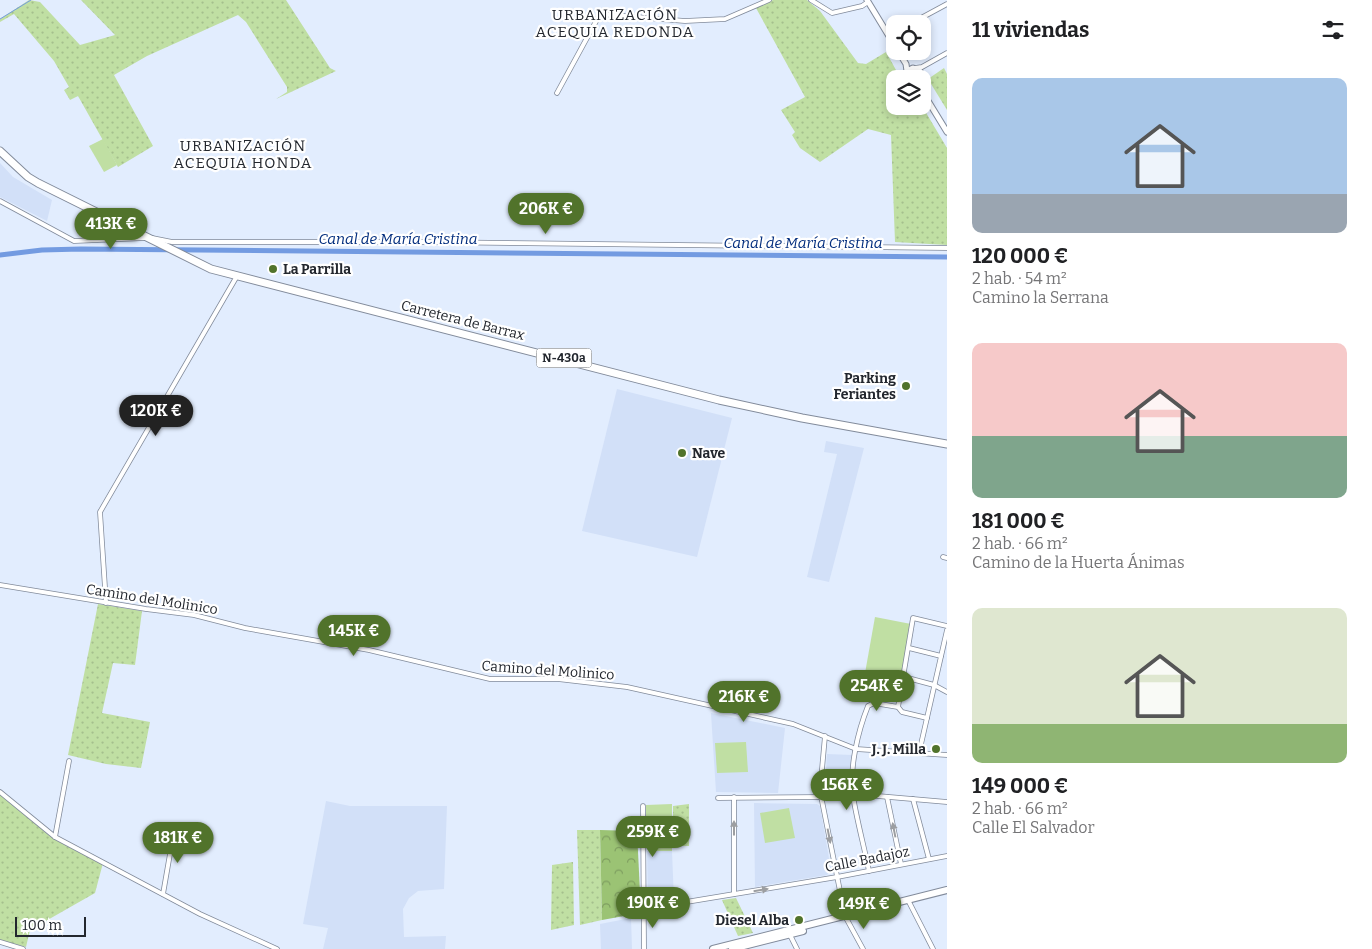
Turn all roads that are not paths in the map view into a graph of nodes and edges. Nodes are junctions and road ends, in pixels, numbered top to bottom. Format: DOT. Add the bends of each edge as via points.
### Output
graph roads {
  1 [pos="770,0"];
  2 [pos="810,0"];
  3 [pos="868,1"];
  4 [pos="947,4"];
  5 [pos="927,15"];
  6 [pos="886,30"];
  7 [pos="947,53"];
  8 [pos="904,60"];
  9 [pos="906,64"];
  10 [pos="925,65"];
  11 [pos="914,68"];
  12 [pos="907,70"];
  13 [pos="909,70"];
  14 [pos="923,70"];
  15 [pos="557,93"];
  16 [pos="931,106"];
  17 [pos="947,132"];
  18 [pos="0,151"];
  19 [pos="0,201"];
  20 [pos="146,238"];
  21 [pos="947,248"];
  22 [pos="236,276"];
  23 [pos="947,444"];
  24 [pos="0,585"];
  25 [pos="106,603"];
  26 [pos="947,626"];
  27 [pos="947,630"];
  28 [pos="909,648"];
  29 [pos="941,656"];
  30 [pos="904,677"];
  31 [pos="934,685"];
  32 [pos="947,692"];
  33 [pos="898,707"];
  34 [pos="927,718"];
  35 [pos="825,736"];
  36 [pos="856,749"];
  37 [pos="919,753"];
  38 [pos="947,755"];
  39 [pos="69,761"];
  40 [pos="820,791"];
  41 [pos="0,792"];
  42 [pos="852,794"];
  43 [pos="821,796"];
  44 [pos="887,797"];
  45 [pos="718,798"];
  46 [pos="734,798"];
  47 [pos="913,799"];
  48 [pos="947,802"];
  49 [pos="643,806"];
  50 [pos="174,831"];
  51 [pos="55,837"];
  52 [pos="947,856"];
  53 [pos="929,859"];
  54 [pos="900,864"];
  55 [pos="869,871"];
  56 [pos="837,877"];
  57 [pos="947,890"];
  58 [pos="163,894"];
  59 [pos="734,894"];
  60 [pos="947,894"];
  61 [pos="909,902"];
  62 [pos="644,909"];
  63 [pos="847,918"];
  64 [pos="789,933"];
  65 [pos="0,942"];
  66 [pos="932,948"];
  67 [pos="23,949"];
  68 [pos="277,949"];
  69 [pos="644,949"];
  70 [pos="713,949"];
  71 [pos="732,949"];
  72 [pos="797,949"];
  73 [pos="863,949"];
  74 [pos="926,949"];
  1 -- 15 [label="street" via="725,19 685,21 600,14"];
  2 -- 3 [label="street" via="832,13"];
  3 -- 6 [label="street"];
  4 -- 5 [label="street"];
  7 -- 10 [label="street"];
  8 -- 9 [label="street"];
  9 -- 11 [label="street"];
  9 -- 12 [label="street"];
  10 -- 11 [label="street"];
  10 -- 14 [label="street"];
  11 -- 13 [label="street"];
  16 -- 17 [label="street"];
  18 -- 20 [label="highway, Carretera de Barrax / N-430a" via="38,183"];
  19 -- 20 [label="street" via="74,241"];
  20 -- 21 [label="street" via="172,242"];
  20 -- 22 [label="highway, Carretera de Barrax / N-430a" via="201,265"];
  22 -- 23 [label="highway, Carretera de Barrax / N-430a" via="718,400"];
  22 -- 25 [label="street" via="100,512"];
  24 -- 25 [label="street, Camino del Molinico"];
  25 -- 35 [label="street, Camino del Molinico" via="194,615 245,628 369,650 490,679 593,682 793,724"];
  26 -- 28 [label="street" via="913,618"];
  27 -- 29 [label="street"];
  28 -- 29 [label="street"];
  28 -- 30 [label="street"];
  29 -- 31 [label="street"];
  30 -- 31 [label="street"];
  30 -- 33 [label="street"];
  31 -- 32 [label="street"];
  31 -- 34 [label="street"];
  33 -- 34 [label="street" via="902,712"];
  33 -- 36 [label="street" via="874,702 868,706"];
  34 -- 37 [label="street"];
  35 -- 36 [label="street, Camino del Molinico"];
  35 -- 40 [label="street"];
  36 -- 37 [label="street, Camino del Molinico"];
  36 -- 42 [label="street"];
  37 -- 38 [label="street, Camino del Molinico"];
  39 -- 51 [label="street"];
  40 -- 42 [label="street"];
  40 -- 43 [label="street"];
  41 -- 51 [label="street"];
  42 -- 44 [label="street"];
  42 -- 55 [label="street"];
  43 -- 46 [label="street"];
  43 -- 56 [label="street, one-way"];
  44 -- 47 [label="street"];
  54 -- 44 [label="street, one-way"];
  45 -- 46 [label="street"];
  59 -- 46 [label="street, one-way"];
  47 -- 48 [label="street"];
  47 -- 53 [label="street"];
  49 -- 62 [label="street"];
  50 -- 58 [label="street"];
  51 -- 58 [label="street"];
  52 -- 53 [label="street, Calle Badajoz"];
  53 -- 54 [label="street, Calle Badajoz"];
  54 -- 55 [label="street, Calle Badajoz"];
  55 -- 56 [label="street, Calle Badajoz"];
  59 -- 56 [label="street, Calle Badajoz, one-way"];
  56 -- 63 [label="street"];
  57 -- 61 [label="main road"];
  58 -- 68 [label="street"];
  59 -- 62 [label="street, Calle Badajoz"];
  60 -- 61 [label="main road"];
  61 -- 63 [label="main road"];
  61 -- 66 [label="street"];
  62 -- 69 [label="street"];
  63 -- 64 [label="main road"];
  63 -- 73 [label="street"];
  64 -- 70 [label="main road"];
  64 -- 71 [label="main road"];
  64 -- 72 [label="street"];
  65 -- 67 [label="street"];
  66 -- 74 [label="street"];
}
